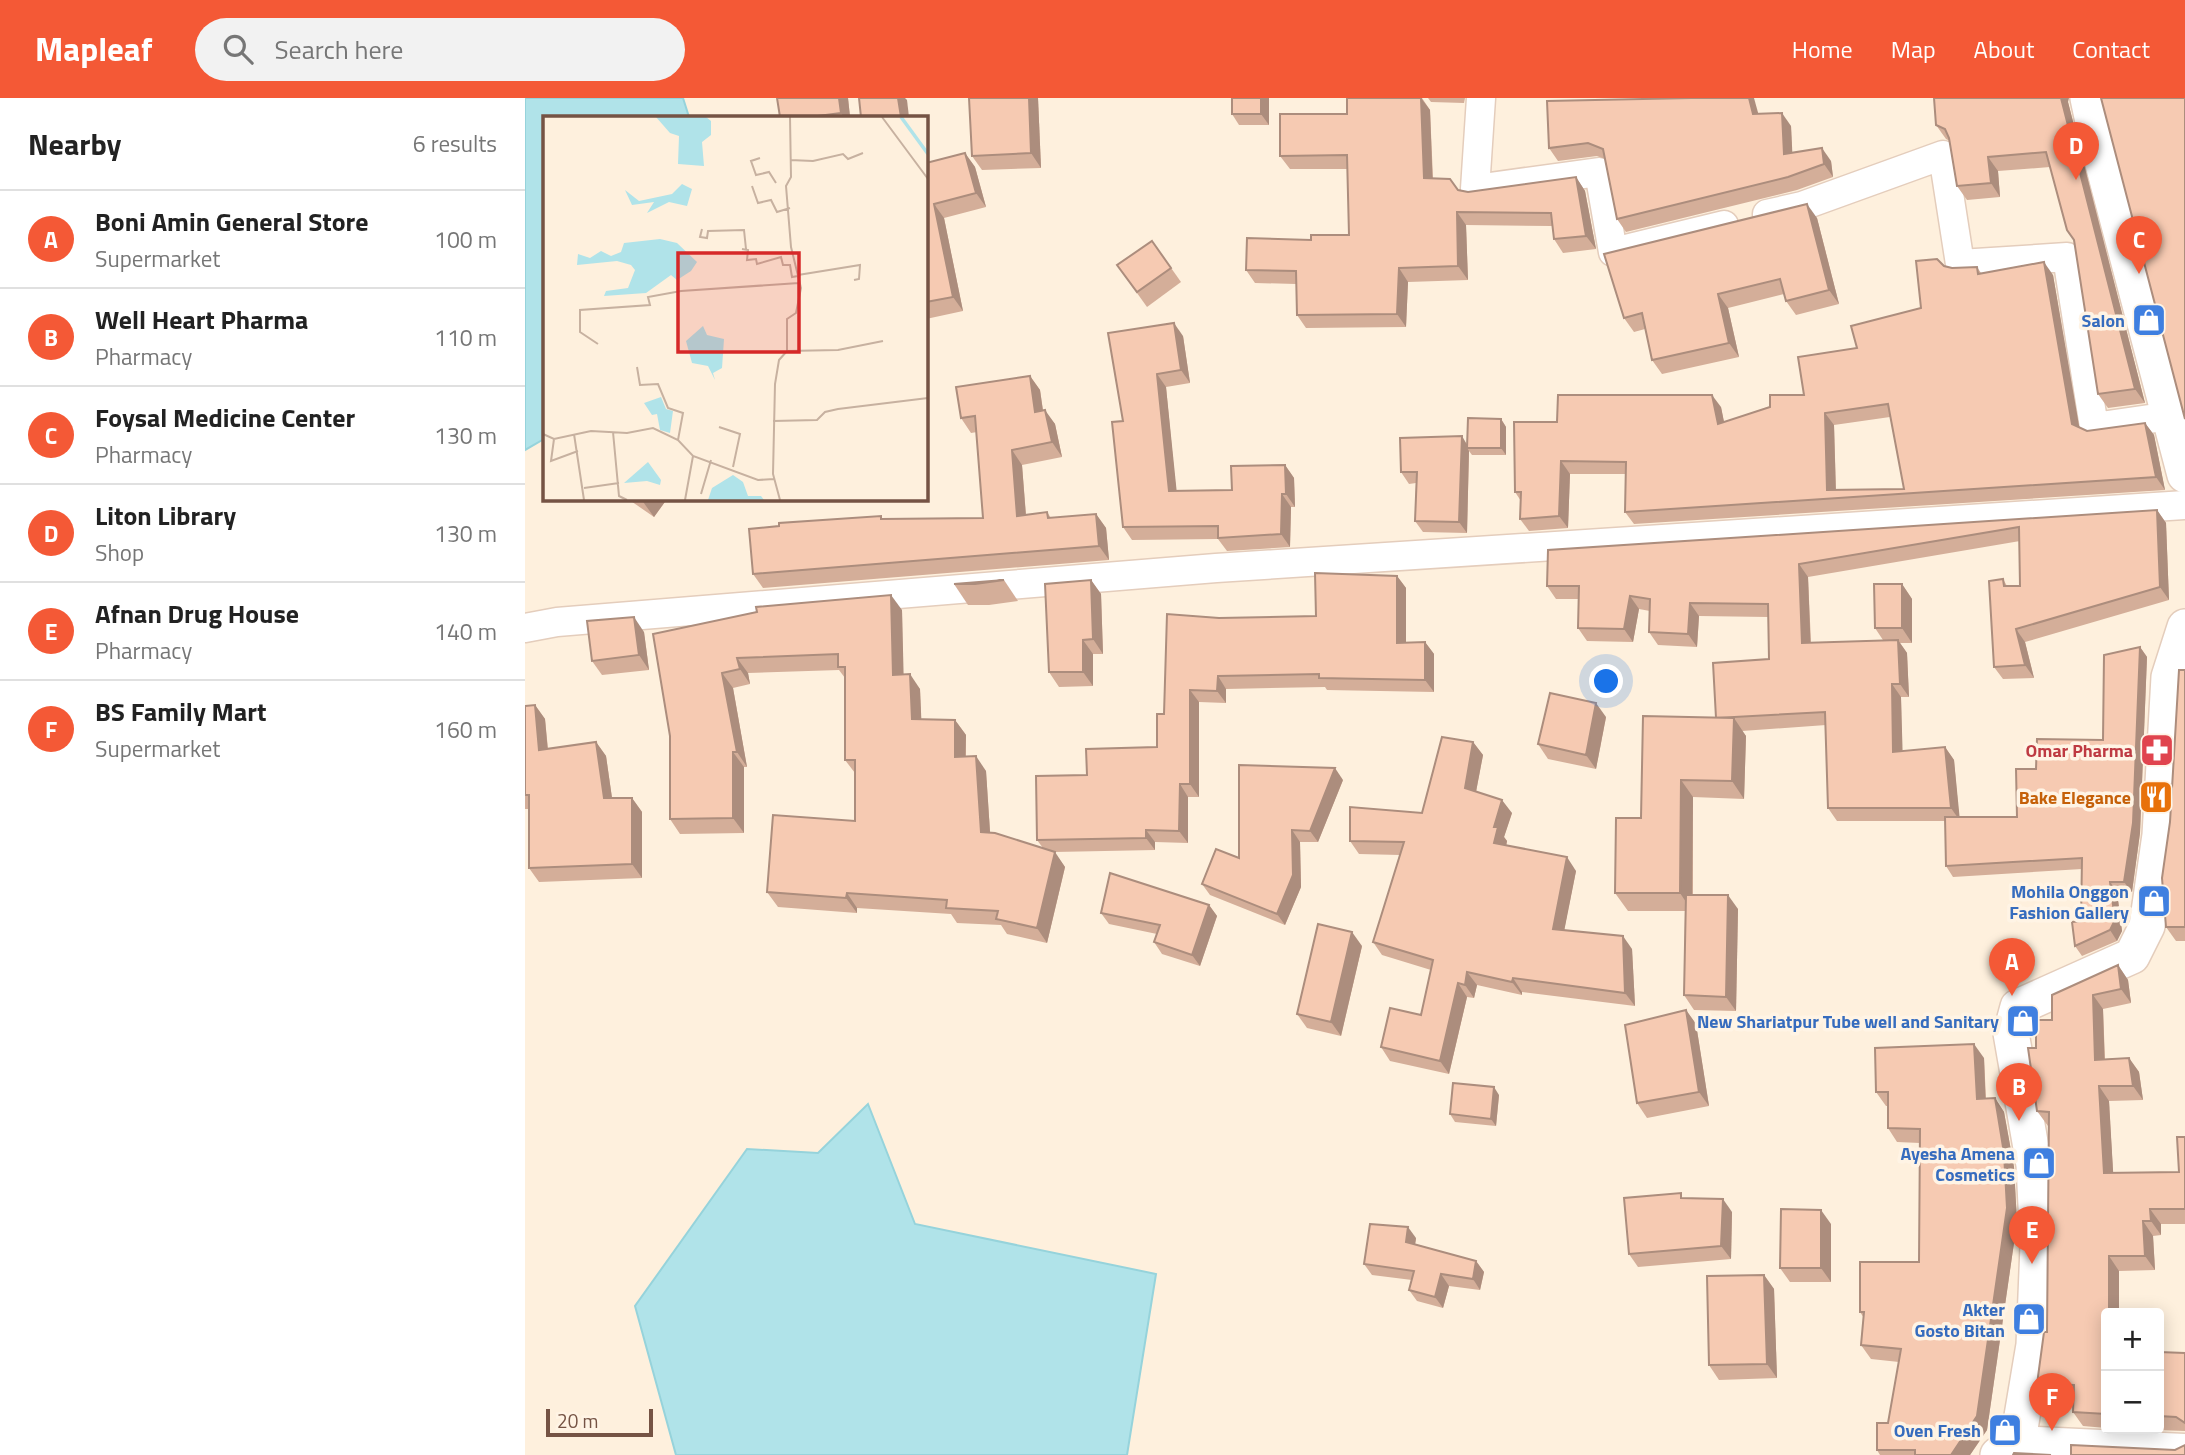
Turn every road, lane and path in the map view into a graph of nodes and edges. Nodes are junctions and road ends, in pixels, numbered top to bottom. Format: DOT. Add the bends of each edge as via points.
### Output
graph roads {
  1 [pos="1481,98"];
  2 [pos="2088,98"];
  3 [pos="2173,402"];
  4 [pos="2185,475"];
  5 [pos="2185,505"];
  6 [pos="2185,627"];
  7 [pos="525,628"];
  8 [pos="2008,1447"];
  9 [pos="2185,1448"];
  1 -- 3 [label="street" via="1475,189 1599,172 1613,252 1802,206 1943,155 1960,264 2067,257 2094,427"];
  2 -- 3 [label="street"];
  3 -- 4 [label="street"];
  5 -- 7 [label="street" via="1216,568"];
  6 -- 8 [label="street" via="2169,677 2160,835 2147,926 2132,956 2018,1007 2011,1033 2034,1165 2038,1246 2035,1345"];
  8 -- 9 [label="street"];
}
